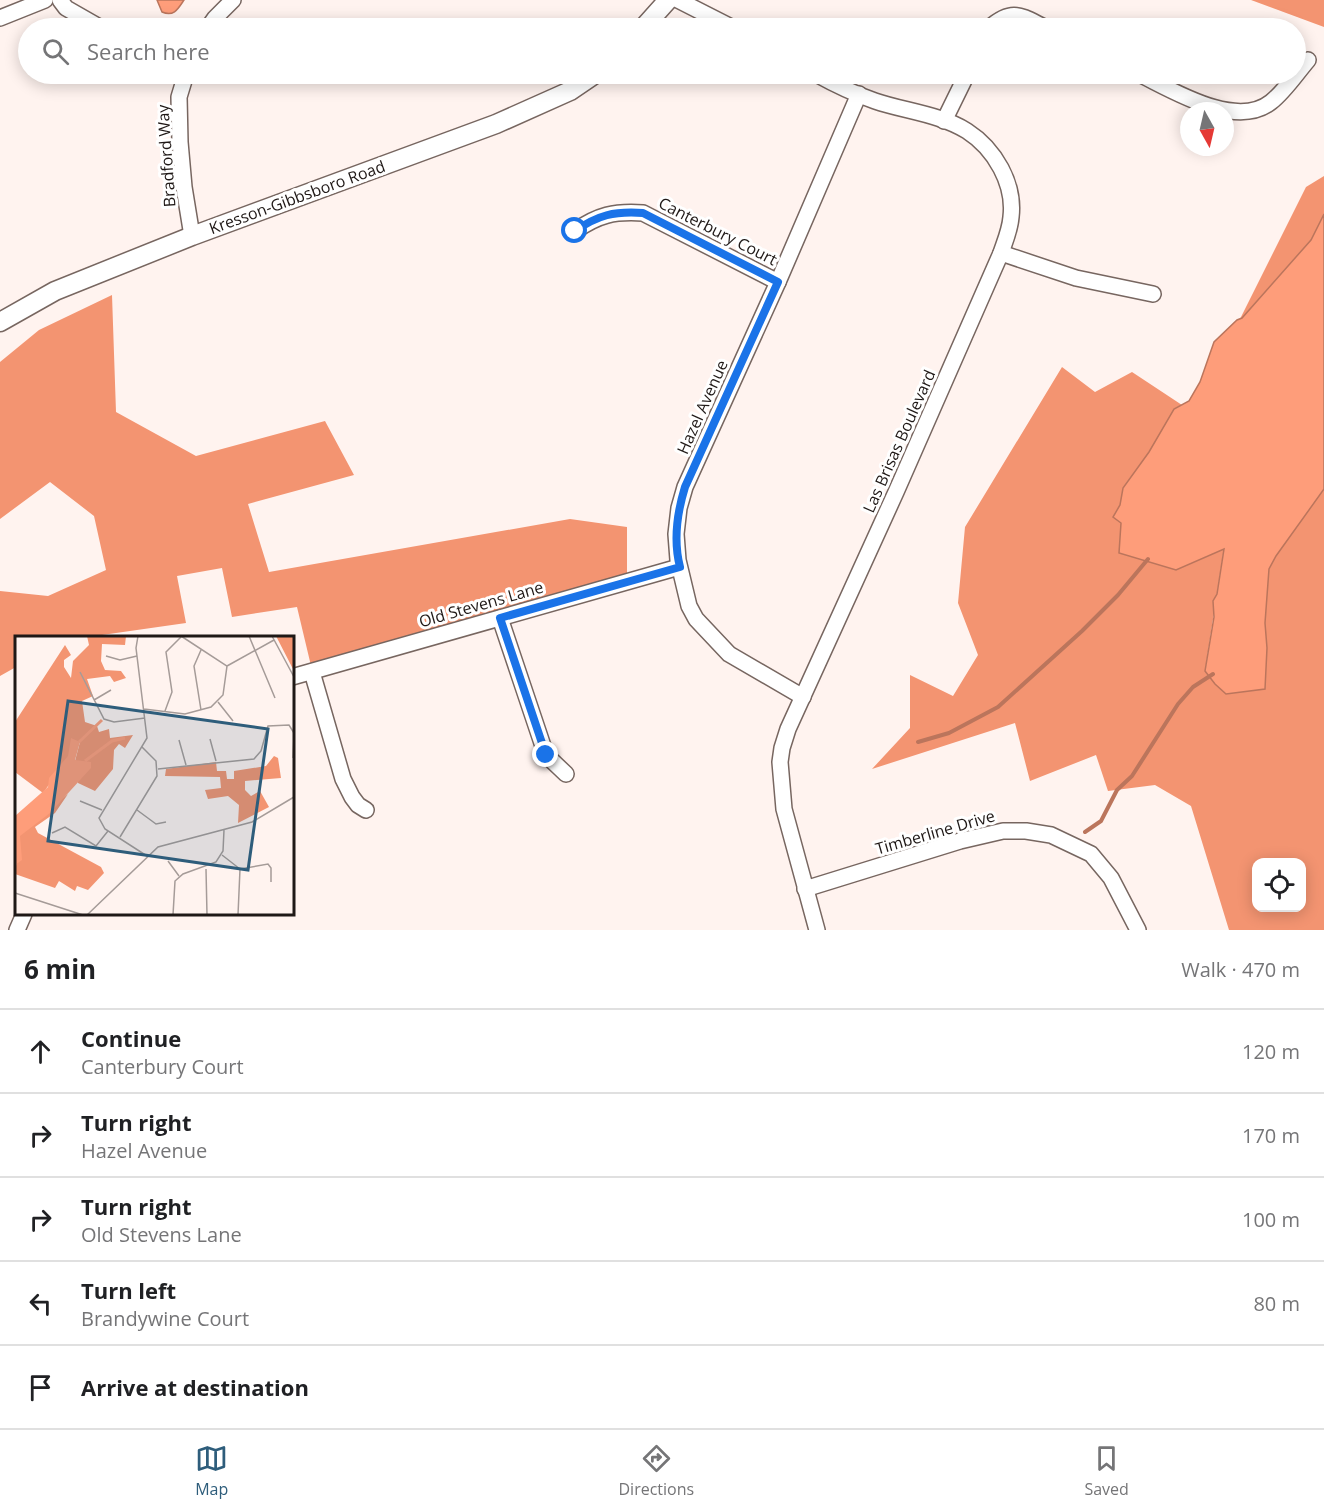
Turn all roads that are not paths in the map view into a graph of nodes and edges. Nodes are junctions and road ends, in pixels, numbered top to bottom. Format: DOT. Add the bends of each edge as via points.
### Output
graph roads {
  1 [pos="45,0"];
  2 [pos="60,0"];
  3 [pos="233,0"];
  4 [pos="668,0"];
  5 [pos="678,0"];
  6 [pos="0,18"];
  7 [pos="84,18"];
  8 [pos="214,18"];
  9 [pos="652,18"];
  10 [pos="713,18"];
  11 [pos="1004,18"];
  12 [pos="1025,18"];
  13 [pos="1308,60"];
  14 [pos="1306,62"];
  15 [pos="183,84"];
  16 [pos="580,84"];
  17 [pos="838,84"];
  18 [pos="962,84"];
  19 [pos="1160,84"];
  20 [pos="1287,84"];
  21 [pos="859,94"];
  22 [pos="944,121"];
  23 [pos="575,231"];
  24 [pos="192,236"];
  25 [pos="1001,253"];
  26 [pos="778,282"];
  27 [pos="1154,294"];
  28 [pos="0,322"];
  29 [pos="680,567"];
  30 [pos="500,618"];
  31 [pos="312,672"];
  32 [pos="294,676"];
  33 [pos="803,697"];
  34 [pos="566,774"];
  35 [pos="366,810"];
  36 [pos="805,889"];
  37 [pos="24,915"];
  38 [pos="17,930"];
  39 [pos="817,930"];
  40 [pos="1138,930"];
  1 -- 6 [label="street"];
  2 -- 7 [label="street"];
  3 -- 8 [label="street"];
  4 -- 9 [label="street"];
  5 -- 10 [label="street"];
  11 -- 12 [label="street" via="1017,14"];
  13 -- 14 [label="street"];
  15 -- 24 [label="street, Bradford Way" via="179,97 180,142"];
  16 -- 24 [label="street, Kresson-Gibbsboro Road" via="496,124"];
  17 -- 21 [label="street, Las Brisas Boulevard"];
  18 -- 22 [label="street"];
  19 -- 20 [label="street" via="1226,111 1245,112 1271,102"];
  21 -- 22 [label="street, Las Brisas Boulevard"];
  21 -- 26 [label="street, Hazel Avenue"];
  22 -- 25 [label="street, Las Brisas Boulevard" via="967,131 985,146 1006,181 1012,215"];
  23 -- 26 [label="street, Canterbury Court" via="608,214 643,213"];
  24 -- 28 [label="street, Kresson-Gibbsboro Road" via="55,291"];
  25 -- 27 [label="street" via="1076,278"];
  25 -- 33 [label="street, Las Brisas Boulevard"];
  26 -- 29 [label="street, Hazel Avenue" via="685,487 676,534"];
  29 -- 30 [label="street, Old Stevens Lane"];
  29 -- 33 [label="street, Hazel Avenue" via="689,606 710,636 729,654"];
  30 -- 31 [label="street, Old Stevens Lane"];
  30 -- 34 [label="street" via="546,755"];
  31 -- 32 [label="street, Old Stevens Lane"];
  31 -- 35 [label="street" via="343,779 352,797"];
  33 -- 36 [label="street, Las Brisas Boulevard" via="780,762 784,808"];
  36 -- 39 [label="street, Las Brisas Boulevard"];
  36 -- 40 [label="street, Timberline Drive" via="960,841 1003,831 1026,831 1051,835 1092,854 1111,878"];
  37 -- 38 [label="street"];
}
